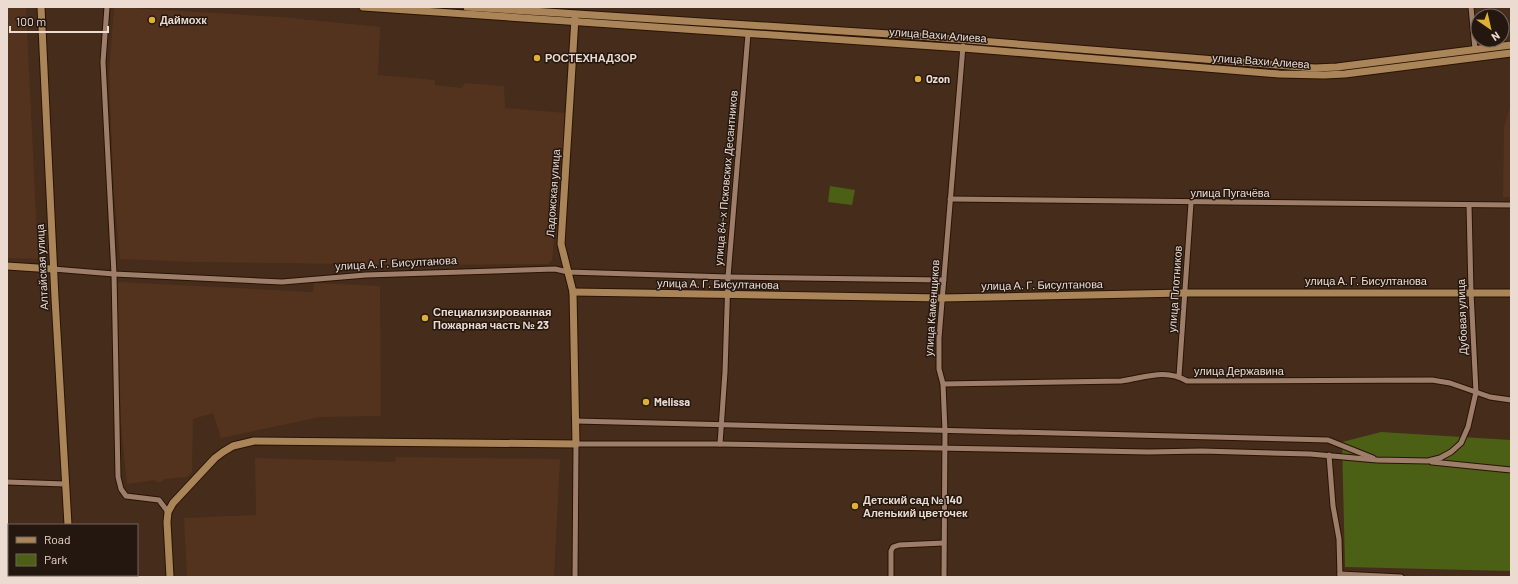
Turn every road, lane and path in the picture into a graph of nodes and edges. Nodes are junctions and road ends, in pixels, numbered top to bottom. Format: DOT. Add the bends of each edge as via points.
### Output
graph roads {
  1 [pos="41,7"];
  2 [pos="107,7"];
  3 [pos="363,7"];
  4 [pos="467,7"];
  5 [pos="1471,7"];
  6 [pos="576,14"];
  7 [pos="575,22"];
  8 [pos="748,34"];
  9 [pos="964,40"];
  10 [pos="1511,45"];
  11 [pos="963,48"];
  12 [pos="1475,49"];
  13 [pos="1511,53"];
  14 [pos="950,199"];
  15 [pos="1191,203"];
  16 [pos="1469,204"];
  17 [pos="1511,205"];
  18 [pos="7,266"];
  19 [pos="53,269"];
  20 [pos="568,272"];
  21 [pos="114,274"];
  22 [pos="728,277"];
  23 [pos="944,280"];
  24 [pos="573,292"];
  25 [pos="1471,292"];
  26 [pos="1184,293"];
  27 [pos="1511,293"];
  28 [pos="728,296"];
  29 [pos="942,298"];
  30 [pos="1178,376"];
  31 [pos="943,384"];
  32 [pos="1476,392"];
  33 [pos="1511,400"];
  34 [pos="576,421"];
  35 [pos="721,425"];
  36 [pos="945,431"];
  37 [pos="576,444"];
  38 [pos="720,444"];
  39 [pos="945,448"];
  40 [pos="1329,455"];
  41 [pos="1377,460"];
  42 [pos="1428,461"];
  43 [pos="1511,470"];
  44 [pos="7,482"];
  45 [pos="65,484"];
  46 [pos="168,512"];
  47 [pos="68,524"];
  48 [pos="944,543"];
  49 [pos="1340,575"];
  50 [pos="170,577"];
  51 [pos="575,577"];
  52 [pos="891,577"];
  53 [pos="944,577"];
  54 [pos="1401,577"];
  1 -- 19 [label="main road, Алтайская улица"];
  2 -- 21 [label="street" via="103,62"];
  3 -- 7 [label="main road, улица Вахи Алиева"];
  4 -- 6 [label="main road, улица Вахи Алиева"];
  5 -- 12 [label="street"];
  6 -- 7 [label="main road, Ладожская улица"];
  6 -- 9 [label="main road, улица Вахи Алиева"];
  7 -- 8 [label="main road, улица Вахи Алиева"];
  7 -- 20 [label="main road, Ладожская улица" via="561,244"];
  8 -- 11 [label="main road, улица Вахи Алиева"];
  8 -- 22 [label="street, улица 84-х Псковских Десантников"];
  9 -- 11 [label="street, улица Каменщиков"];
  9 -- 12 [label="main road, улица Вахи Алиева" via="1315,68"];
  10 -- 12 [label="main road, улица Вахи Алиева"];
  11 -- 13 [label="main road, улица Вахи Алиева" via="1272,74 1324,75"];
  11 -- 14 [label="street, улица Каменщиков"];
  14 -- 15 [label="street, улица Пугачёва"];
  14 -- 23 [label="street, улица Каменщиков"];
  15 -- 16 [label="street, улица Пугачёва"];
  15 -- 26 [label="street, улица Плотников"];
  16 -- 17 [label="street, улица Пугачёва"];
  16 -- 25 [label="street, Дубовая улица"];
  18 -- 19 [label="main road"];
  19 -- 21 [label="street, улица А. Г. Бисултанова"];
  19 -- 45 [label="main road, Алтайская улица"];
  20 -- 21 [label="street, улица А. Г. Бисултанова" via="555,268 366,274 282,282"];
  20 -- 22 [label="street, улица А. Г. Бисултанова"];
  20 -- 24 [label="main road, Ладожская улица"];
  21 -- 46 [label="street" via="118,477 123,493 129,497 159,500"];
  22 -- 23 [label="street, улица А. Г. Бисултанова"];
  22 -- 28 [label="street, улица 84-х Псковских Десантников"];
  23 -- 29 [label="street, улица Каменщиков"];
  24 -- 28 [label="main road, улица А. Г. Бисултанова"];
  24 -- 34 [label="main road, Ладожская улица"];
  25 -- 26 [label="main road, улица А. Г. Бисултанова"];
  25 -- 27 [label="main road, улица А. Г. Бисултанова"];
  25 -- 32 [label="street, Дубовая улица"];
  26 -- 29 [label="main road, улица А. Г. Бисултанова"];
  26 -- 30 [label="street, улица Плотников"];
  28 -- 29 [label="main road, улица А. Г. Бисултанова"];
  28 -- 35 [label="street, улица 84-х Псковских Десантников"];
  29 -- 31 [label="street, улица Каменщиков" via="939,369"];
  30 -- 31 [label="street, улица Державина" via="1157,374 1121,381"];
  30 -- 32 [label="street, улица Державина" via="1187,381 1432,380 1450,382"];
  31 -- 36 [label="street, улица Каменщиков"];
  32 -- 33 [label="street, улица Державина"];
  32 -- 42 [label="street, Дубовая улица" via="1468,428 1460,442 1451,452"];
  34 -- 35 [label="street"];
  34 -- 37 [label="main road, Ладожская улица"];
  35 -- 36 [label="street"];
  35 -- 38 [label="street, улица 84-х Псковских Десантников"];
  36 -- 39 [label="street, улица Каменщиков"];
  36 -- 41 [label="street" via="1328,440"];
  37 -- 38 [label="street"];
  37 -- 46 [label="main road" via="254,441 233,446 215,458 173,503"];
  37 -- 51 [label="street"];
  38 -- 39 [label="street"];
  39 -- 40 [label="street"];
  39 -- 48 [label="street, улица Каменщиков"];
  40 -- 41 [label="street"];
  40 -- 49 [label="street" via="1333,506 1339,539"];
  41 -- 42 [label="street"];
  42 -- 43 [label="street"];
  44 -- 45 [label="street"];
  45 -- 47 [label="main road, Алтайская улица"];
  46 -- 50 [label="main road"];
  48 -- 52 [label="street" via="899,545 894,548 891,551"];
  48 -- 53 [label="street, улица Каменщиков"];
  49 -- 54 [label="street"];
}
